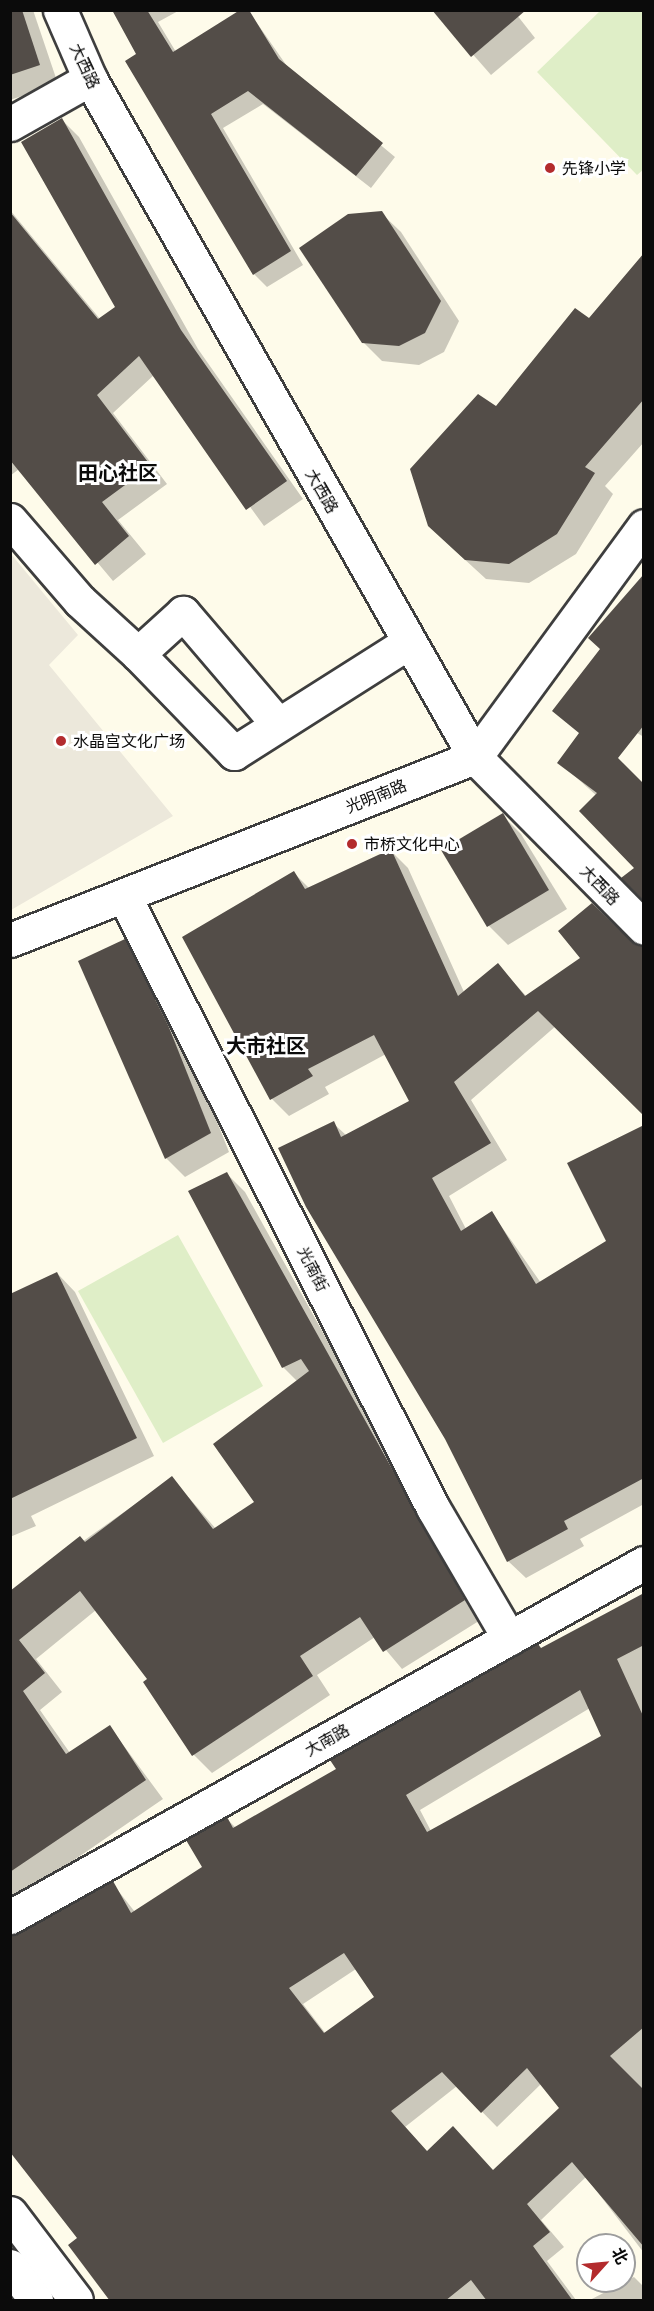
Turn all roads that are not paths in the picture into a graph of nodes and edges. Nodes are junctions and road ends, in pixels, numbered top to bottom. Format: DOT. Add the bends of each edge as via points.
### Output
graph roads {
  1 [pos="60,10"];
  2 [pos="90,80"];
  3 [pos="10,124"];
  4 [pos="10,520"];
  5 [pos="644,526"];
  6 [pos="409,642"];
  7 [pos="138,654"];
  8 [pos="277,723"];
  9 [pos="476,757"];
  10 [pos="124,896"];
  11 [pos="644,928"];
  12 [pos="10,940"];
  13 [pos="644,1563"];
  14 [pos="509,1638"];
  15 [pos="10,1917"];
  16 [pos="10,2213"];
  17 [pos="10,2266"];
  18 [pos="36,2301"];
  19 [pos="76,2301"];
  1 -- 2 [label="street, 大西路"];
  2 -- 3 [label="street"];
  2 -- 6 [label="street, 大西路"];
  4 -- 7 [label="street" via="80,601"];
  5 -- 9 [label="street"];
  6 -- 8 [label="street"];
  6 -- 9 [label="street, 大西路"];
  7 -- 8 [label="street" via="234,753"];
  7 -- 8 [label="street" via="183,613"];
  9 -- 10 [label="street, 光明南路"];
  9 -- 11 [label="street, 大西路"];
  10 -- 12 [label="street, 光明南路"];
  10 -- 14 [label="street, 光南街" via="433,1508"];
  13 -- 14 [label="street, 大南路"];
  14 -- 15 [label="street, 大南路"];
  16 -- 19 [label="street"];
  17 -- 18 [label="street"];
}
